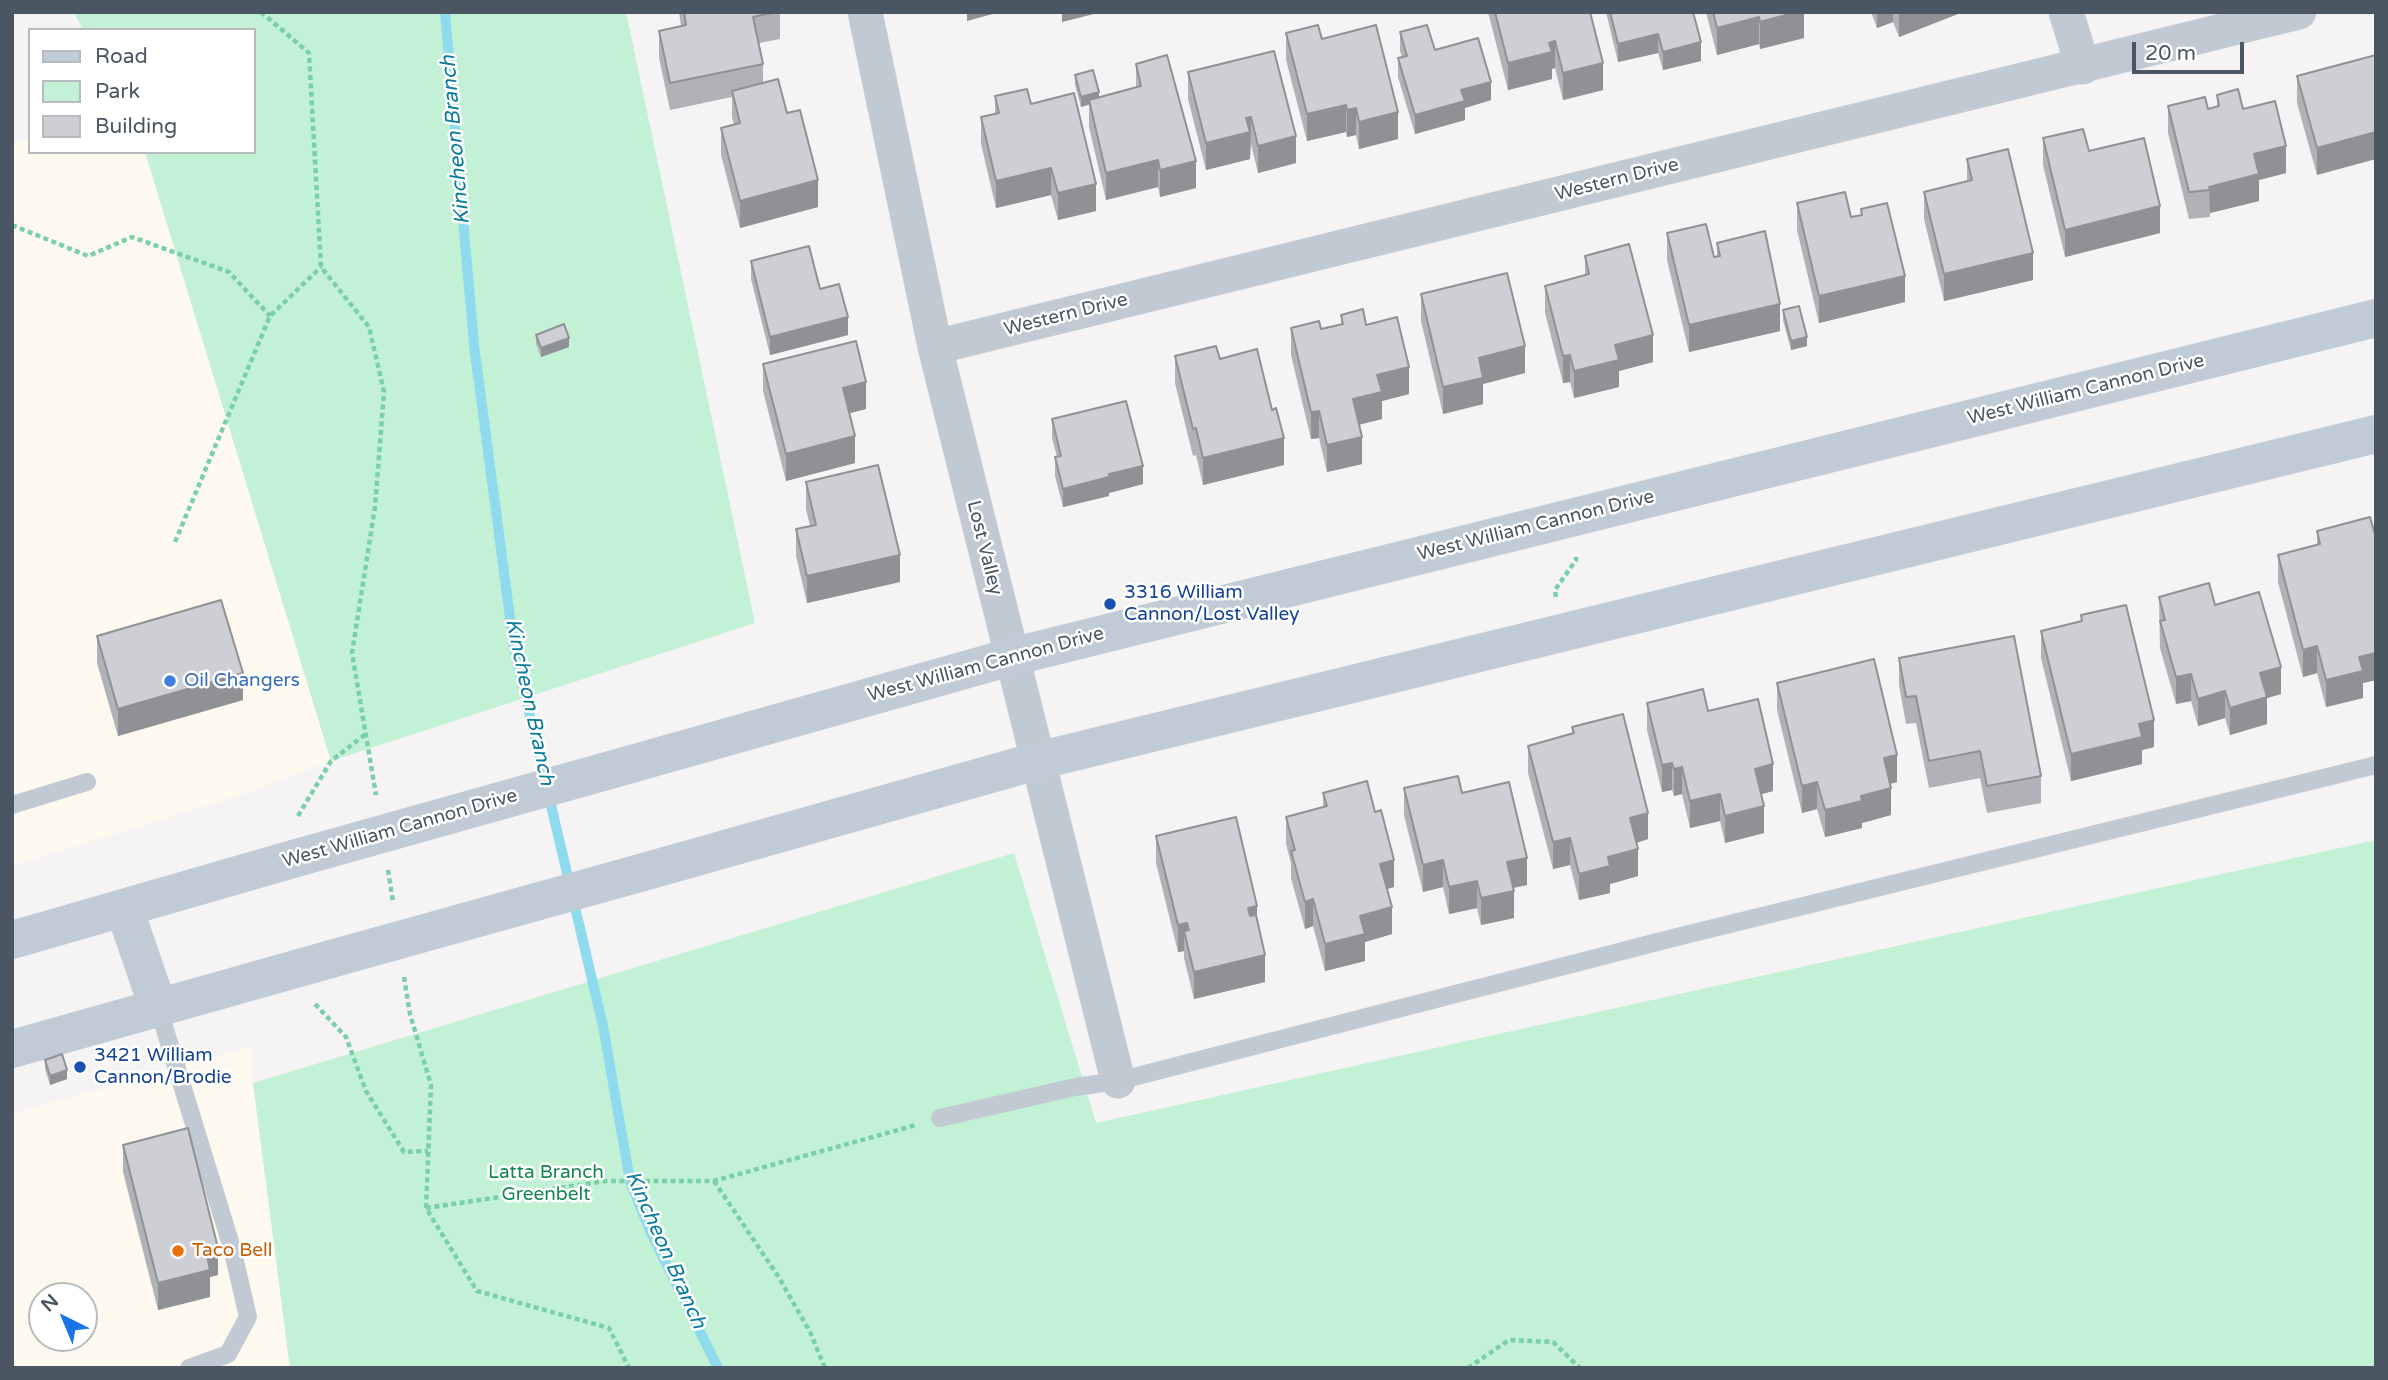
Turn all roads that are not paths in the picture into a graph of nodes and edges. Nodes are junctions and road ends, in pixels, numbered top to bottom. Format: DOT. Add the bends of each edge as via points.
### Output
graph roads {
  1 [pos="865,12"];
  2 [pos="2066,12"];
  3 [pos="2299,12"];
  4 [pos="2083,67"];
  5 [pos="2376,318"];
  6 [pos="935,347"];
  7 [pos="2376,434"];
  8 [pos="1011,657"];
  9 [pos="1037,761"];
  10 [pos="2376,765"];
  11 [pos="87,782"];
  12 [pos="12,805"];
  13 [pos="124,908"];
  14 [pos="12,940"];
  15 [pos="158,1007"];
  16 [pos="12,1049"];
  17 [pos="1118,1081"];
  18 [pos="940,1118"];
  19 [pos="229,1361"];
  20 [pos="190,1368"];
  1 -- 6 [label="street, Lost Valley"];
  2 -- 4 [label="street"];
  3 -- 4 [label="street, Western Drive"];
  4 -- 6 [label="street, Western Drive"];
  5 -- 8 [label="main road, West William Cannon Drive"];
  6 -- 8 [label="street, Lost Valley"];
  7 -- 9 [label="main road"];
  8 -- 9 [label="street, Lost Valley"];
  8 -- 13 [label="main road, West William Cannon Drive, bridge" via="603,772 293,842"];
  9 -- 15 [label="main road, bridge"];
  9 -- 17 [label="street, Lost Valley"];
  10 -- 17 [label="lane"];
  11 -- 12 [label="lane"];
  13 -- 14 [label="main road, West William Cannon Drive"];
  13 -- 15 [label="main road"];
  15 -- 16 [label="main road"];
  15 -- 19 [label="lane" via="233,1248 248,1317"];
  17 -- 18 [label="lane"];
  19 -- 20 [label="lane"];
}
